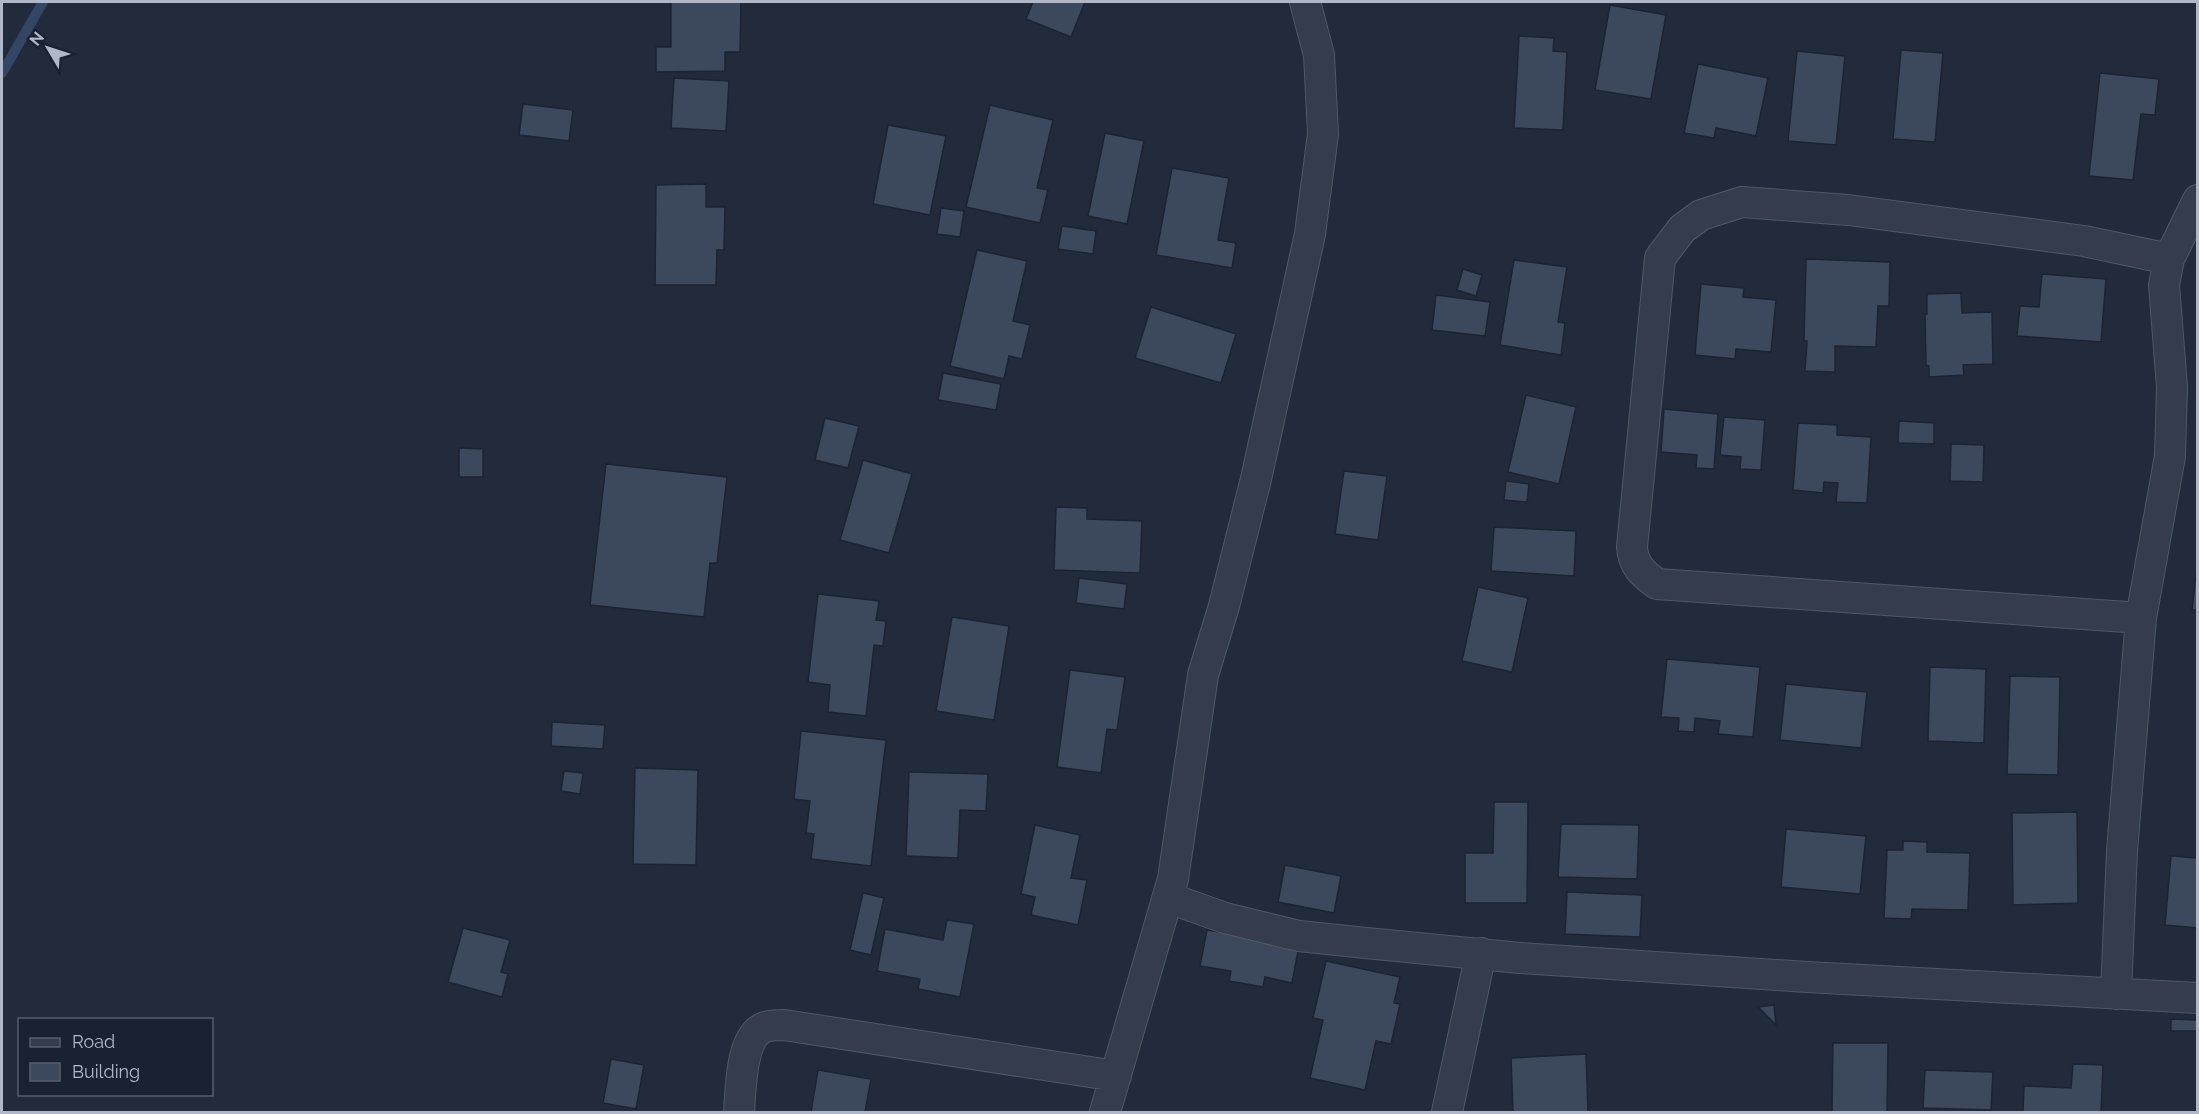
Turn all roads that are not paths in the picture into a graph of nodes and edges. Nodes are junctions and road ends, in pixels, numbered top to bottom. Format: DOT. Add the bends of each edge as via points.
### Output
graph roads {
  1 [pos="1305,2"];
  2 [pos="2198,200"];
  3 [pos="2169,259"];
  4 [pos="2141,618"];
  5 [pos="1169,898"];
  6 [pos="1481,953"];
  7 [pos="2116,994"];
  8 [pos="2198,998"];
  9 [pos="1116,1076"];
  10 [pos="739,1113"];
  11 [pos="1105,1113"];
  12 [pos="1447,1113"];
  1 -- 5 [label="street" via="1319,55 1323,134 1310,234 1261,457 1203,675"];
  2 -- 3 [label="street"];
  3 -- 4 [label="street" via="2164,309 2172,387 2170,456"];
  3 -- 4 [label="street" via="2084,241 1848,210 1742,202 1701,215 1683,229 1660,258 1632,547 1633,560 1657,584"];
  4 -- 7 [label="street" via="2122,851"];
  5 -- 6 [label="street" via="1225,918 1299,936"];
  5 -- 9 [label="street"];
  6 -- 7 [label="street"];
  6 -- 12 [label="street"];
  7 -- 8 [label="street"];
  9 -- 10 [label="street" via="784,1025 766,1026 752,1038 746,1053"];
  9 -- 11 [label="street"];
}
